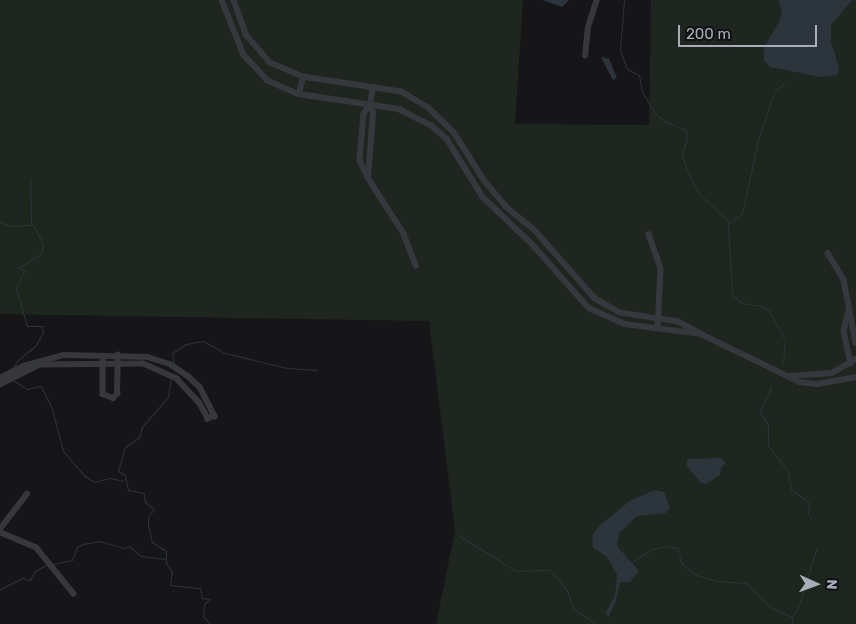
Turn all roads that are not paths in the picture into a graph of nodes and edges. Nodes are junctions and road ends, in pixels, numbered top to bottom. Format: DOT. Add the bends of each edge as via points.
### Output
graph roads {
  1 [pos="222,0"];
  2 [pos="233,0"];
  3 [pos="597,0"];
  4 [pos="255,48"];
  5 [pos="244,55"];
  6 [pos="586,56"];
  7 [pos="303,77"];
  8 [pos="373,87"];
  9 [pos="299,94"];
  10 [pos="370,105"];
  11 [pos="436,115"];
  12 [pos="429,123"];
  13 [pos="486,184"];
  14 [pos="479,190"];
  15 [pos="649,234"];
  16 [pos="828,254"];
  17 [pos="557,257"];
  18 [pos="549,264"];
  19 [pos="416,266"];
  20 [pos="599,302"];
  21 [pos="594,311"];
  22 [pos="848,312"];
  23 [pos="660,319"];
  24 [pos="658,328"];
  25 [pos="701,334"];
  26 [pos="856,343"];
  27 [pos="103,354"];
  28 [pos="118,355"];
  29 [pos="154,359"];
  30 [pos="854,361"];
  31 [pos="103,364"];
  32 [pos="118,364"];
  33 [pos="29,367"];
  34 [pos="152,368"];
  35 [pos="787,376"];
  36 [pos="856,377"];
  37 [pos="4,378"];
  38 [pos="0,385"];
  39 [pos="200,387"];
  40 [pos="192,394"];
  41 [pos="28,494"];
  42 [pos="0,530"];
  43 [pos="74,594"];
  1 -- 5 [label="street"];
  2 -- 4 [label="street"];
  3 -- 6 [label="street" via="588,27"];
  4 -- 5 [label="street"];
  4 -- 7 [label="street" via="270,62"];
  5 -- 9 [label="street" via="267,80"];
  7 -- 8 [label="street"];
  7 -- 9 [label="street"];
  8 -- 10 [label="street"];
  8 -- 11 [label="street" via="408,94"];
  9 -- 10 [label="street"];
  10 -- 12 [label="street" via="413,114"];
  10 -- 19 [label="street" via="365,111 359,152 368,176 404,234"];
  11 -- 12 [label="street"];
  11 -- 13 [label="street" via="454,133"];
  12 -- 14 [label="street" via="447,140"];
  13 -- 14 [label="street"];
  13 -- 17 [label="street"];
  14 -- 18 [label="street"];
  15 -- 23 [label="street" via="661,269"];
  16 -- 22 [label="street" via="844,280"];
  17 -- 18 [label="street"];
  17 -- 20 [label="street"];
  18 -- 21 [label="street" via="578,299"];
  20 -- 21 [label="street"];
  20 -- 23 [label="street" via="620,313"];
  21 -- 24 [label="street" via="619,323"];
  22 -- 26 [label="street"];
  22 -- 30 [label="street" via="844,331"];
  23 -- 24 [label="street"];
  23 -- 25 [label="street" via="682,324"];
  24 -- 25 [label="street"];
  25 -- 35 [label="street"];
  27 -- 28 [label="street"];
  27 -- 31 [label="street"];
  27 -- 33 [label="street" via="64,355"];
  28 -- 29 [label="street"];
  28 -- 32 [label="street"];
  29 -- 34 [label="street"];
  29 -- 39 [label="street" via="170,364"];
  30 -- 35 [label="street" via="826,374"];
  31 -- 32 [label="street"];
  31 -- 32 [label="street" via="103,394 113,398 117,394"];
  31 -- 33 [label="street" via="58,363"];
  32 -- 34 [label="street"];
  33 -- 37 [label="street"];
  34 -- 40 [label="street" via="178,379"];
  35 -- 36 [label="street" via="817,384"];
  37 -- 38 [label="street"];
  39 -- 40 [label="street"];
  39 -- 40 [label="street" via="215,416 208,418"];
  41 -- 42 [label="street"];
  42 -- 43 [label="street" via="36,547"];
}
